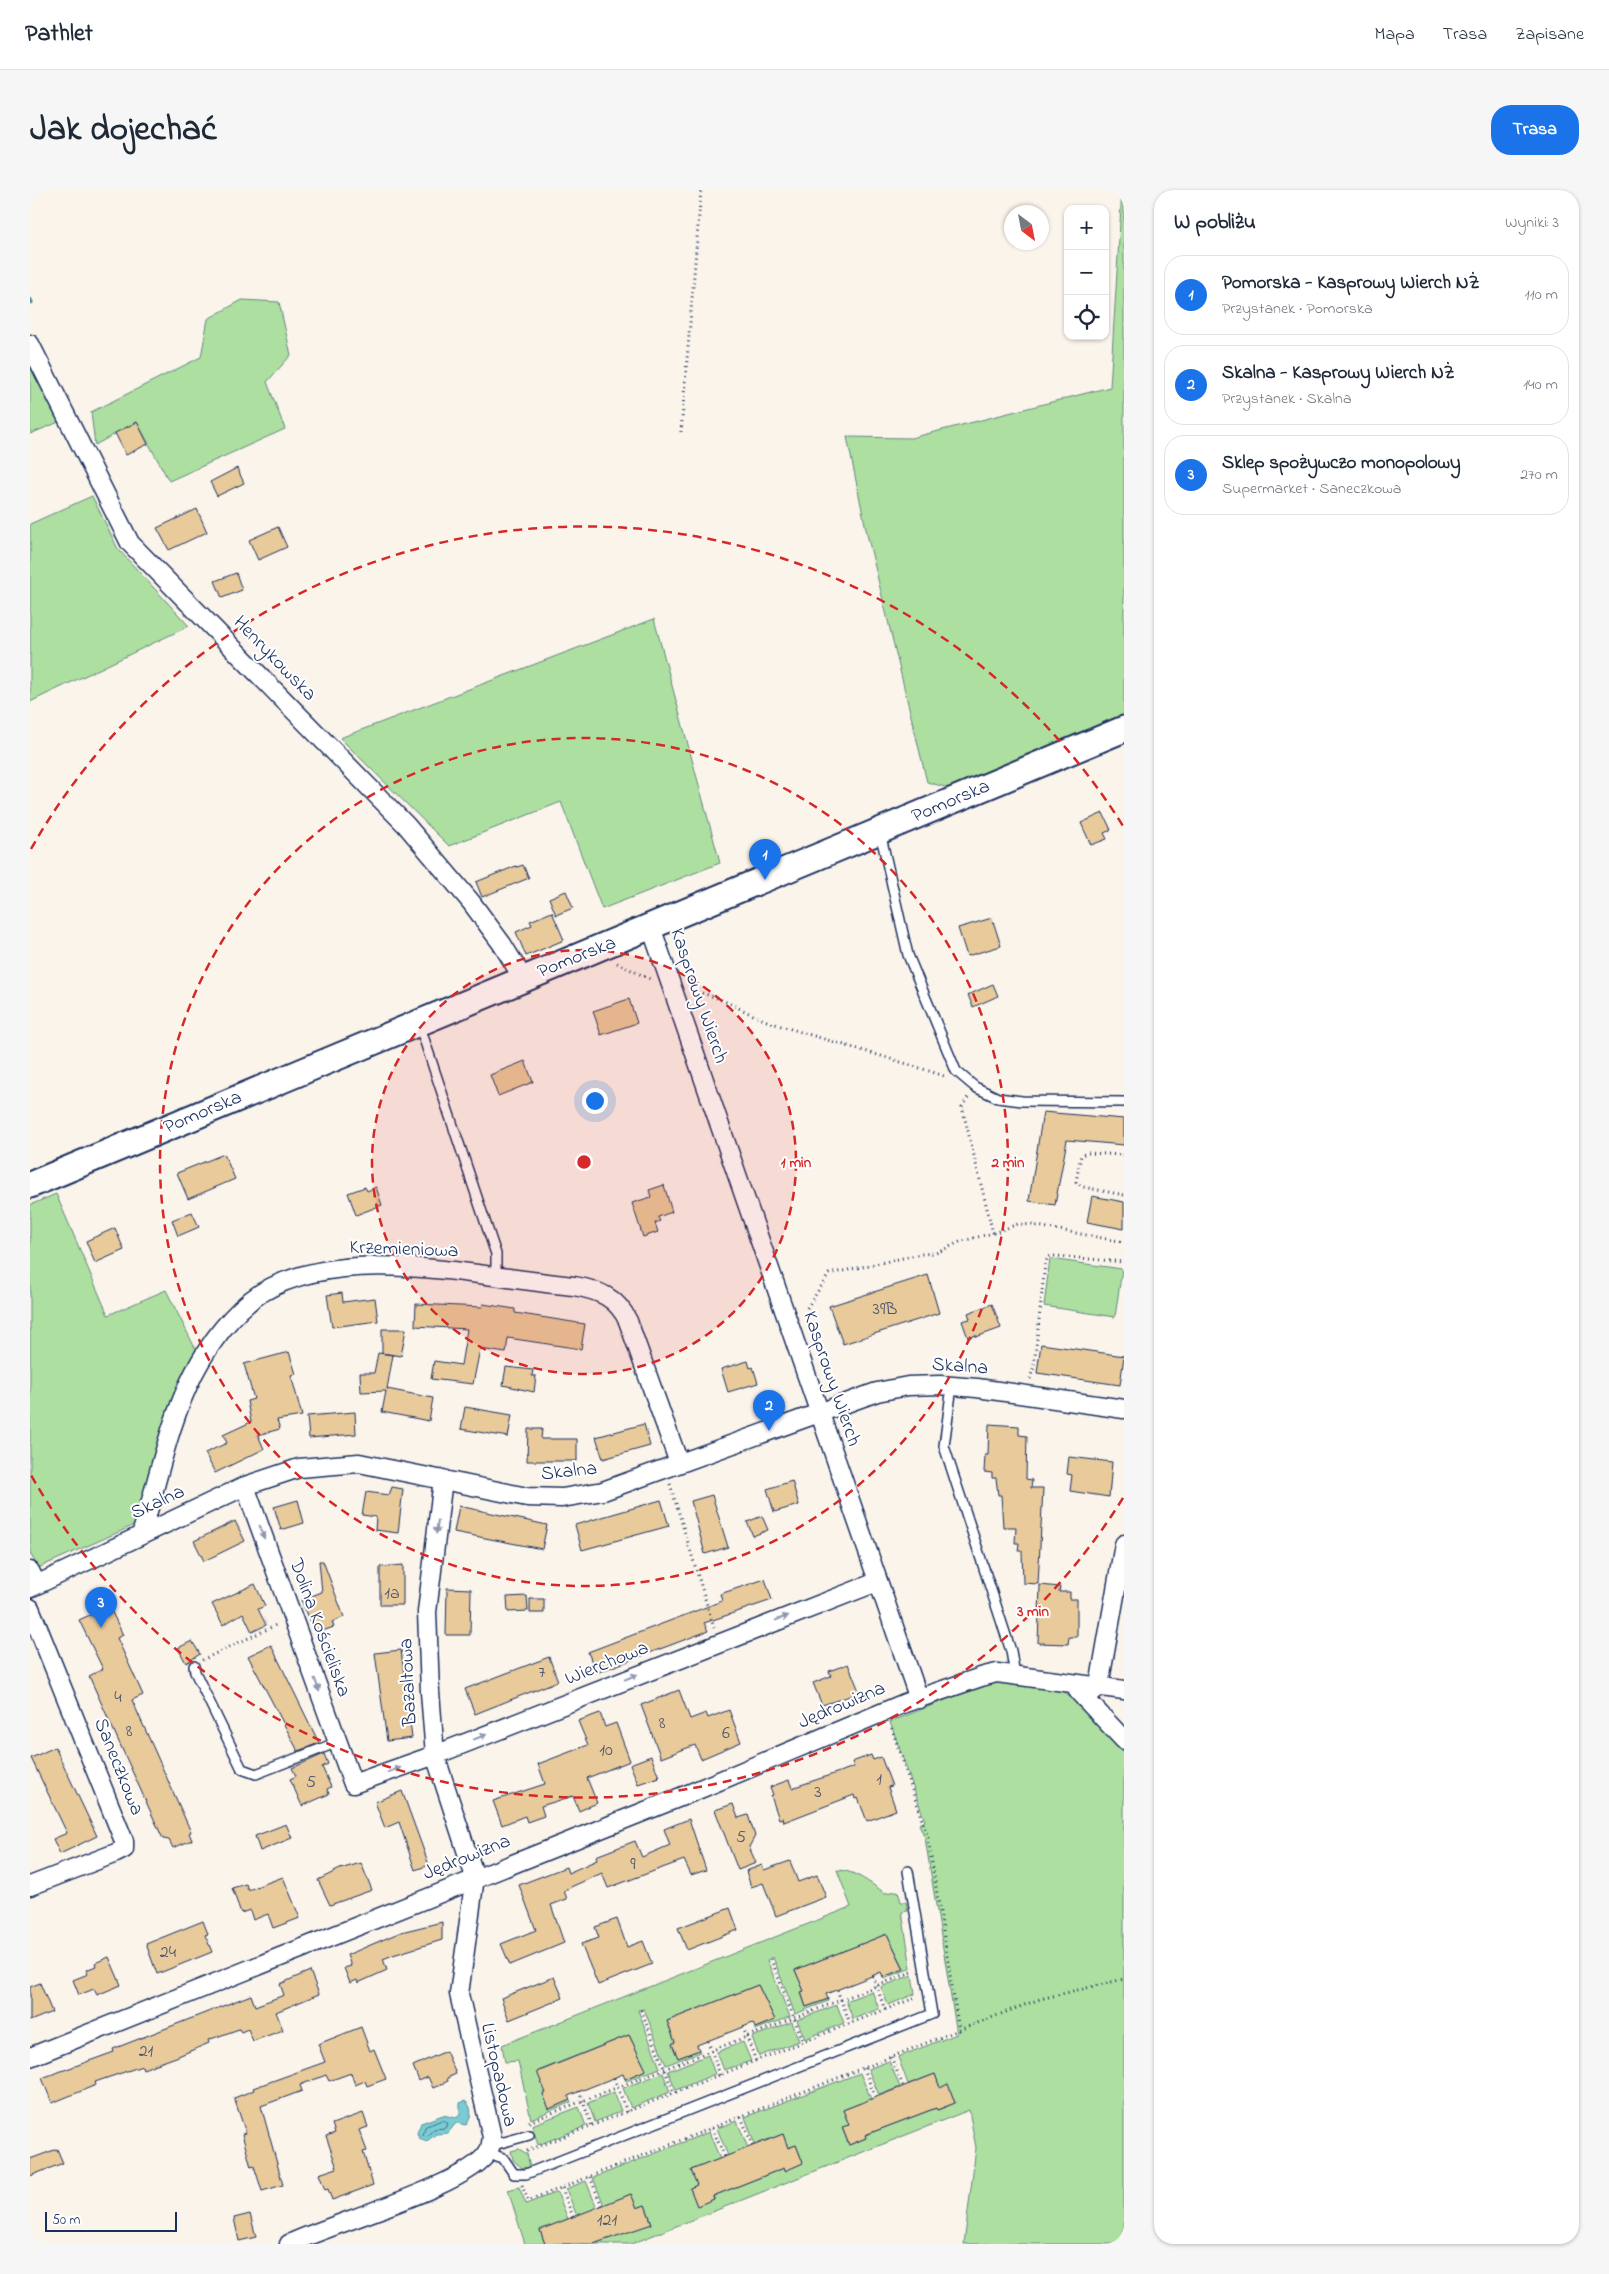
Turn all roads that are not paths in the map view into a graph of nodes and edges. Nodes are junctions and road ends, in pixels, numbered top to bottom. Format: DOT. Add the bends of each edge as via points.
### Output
graph roads {
  1 [pos="30,344"];
  2 [pos="1124,729"];
  3 [pos="880,832"];
  4 [pos="651,927"];
  5 [pos="524,980"];
  6 [pos="419,1023"];
  7 [pos="1124,1102"];
  8 [pos="30,1185"];
  9 [pos="496,1277"];
  10 [pos="952,1386"];
  11 [pos="1124,1409"];
  12 [pos="820,1412"];
  13 [pos="679,1463"];
  14 [pos="443,1479"];
  15 [pos="246,1486"];
  16 [pos="141,1535"];
  17 [pos="1124,1544"];
  18 [pos="32,1582"];
  19 [pos="877,1582"];
  20 [pos="30,1608"];
  21 [pos="194,1666"];
  22 [pos="1016,1675"];
  23 [pos="1069,1682"];
  24 [pos="1098,1686"];
  25 [pos="1124,1690"];
  26 [pos="919,1699"];
  27 [pos="1085,1699"];
  28 [pos="1124,1740"];
  29 [pos="338,1742"];
  30 [pos="434,1755"];
  31 [pos="353,1784"];
  32 [pos="908,1870"];
  33 [pos="476,1878"];
  34 [pos="30,1886"];
  35 [pos="30,2056"];
  36 [pos="529,2135"];
  37 [pos="489,2149"];
  38 [pos="289,2244"];
  1 -- 5 [label="street, Henrykowska" via="130,543 406,825 471,902"];
  2 -- 3 [label="street, Pomorska"];
  3 -- 4 [label="street, Pomorska"];
  3 -- 7 [label="lane" via="908,955 956,1071 975,1087 998,1098"];
  4 -- 5 [label="street, Pomorska"];
  4 -- 12 [label="street, Kasprowy Wierch"];
  5 -- 6 [label="street, Pomorska"];
  6 -- 8 [label="street, Pomorska"];
  6 -- 9 [label="lane" via="496,1254"];
  9 -- 13 [label="street, Krzemieniowa" via="586,1288 615,1300 628,1321"];
  9 -- 16 [label="street, Krzemieniowa" via="406,1268 344,1268 275,1286 249,1302 217,1337 194,1372 179,1406"];
  10 -- 11 [label="street, Skalna"];
  10 -- 12 [label="street, Skalna" via="908,1386 877,1392"];
  10 -- 22 [label="lane" via="944,1446"];
  12 -- 13 [label="street, Skalna"];
  12 -- 19 [label="street, Kasprowy Wierch"];
  13 -- 14 [label="street, Skalna" via="603,1491 562,1498 527,1497"];
  14 -- 15 [label="street, Skalna" via="359,1463 299,1468"];
  14 -- 30 [label="street, Bazaltowa, one-way" via="427,1612"];
  15 -- 16 [label="street, Skalna"];
  15 -- 29 [label="street, Dolina Kościeliska, one-way"];
  16 -- 18 [label="street, Skalna"];
  17 -- 24 [label="street"];
  19 -- 26 [label="street, Kasprowy Wierch"];
  30 -- 19 [label="street, Wierchowa, one-way"];
  20 -- 34 [label="street, Saneczkowa" via="124,1841 124,1849 116,1854"];
  21 -- 29 [label="lane" via="194,1672 242,1769 248,1774 256,1774"];
  22 -- 23 [label="street"];
  22 -- 26 [label="street" via="991,1674"];
  23 -- 24 [label="street"];
  23 -- 27 [label="street"];
  24 -- 25 [label="street"];
  24 -- 27 [label="street"];
  26 -- 33 [label="street, Jędrowizna"];
  27 -- 28 [label="street"];
  29 -- 31 [label="street, Dolina Kościeliska"];
  31 -- 30 [label="street, Wierchowa, one-way"];
  30 -- 33 [label="street, Bazaltowa"];
  32 -- 37 [label="lane" via="932,2014 534,2171 514,2174 503,2158"];
  33 -- 35 [label="street, Jędrowizna"];
  33 -- 37 [label="street, Listopadowa" via="459,1994 492,2137"];
  36 -- 37 [label="lane"];
  37 -- 38 [label="street, Listopadowa" via="470,2169 440,2185"];
}
